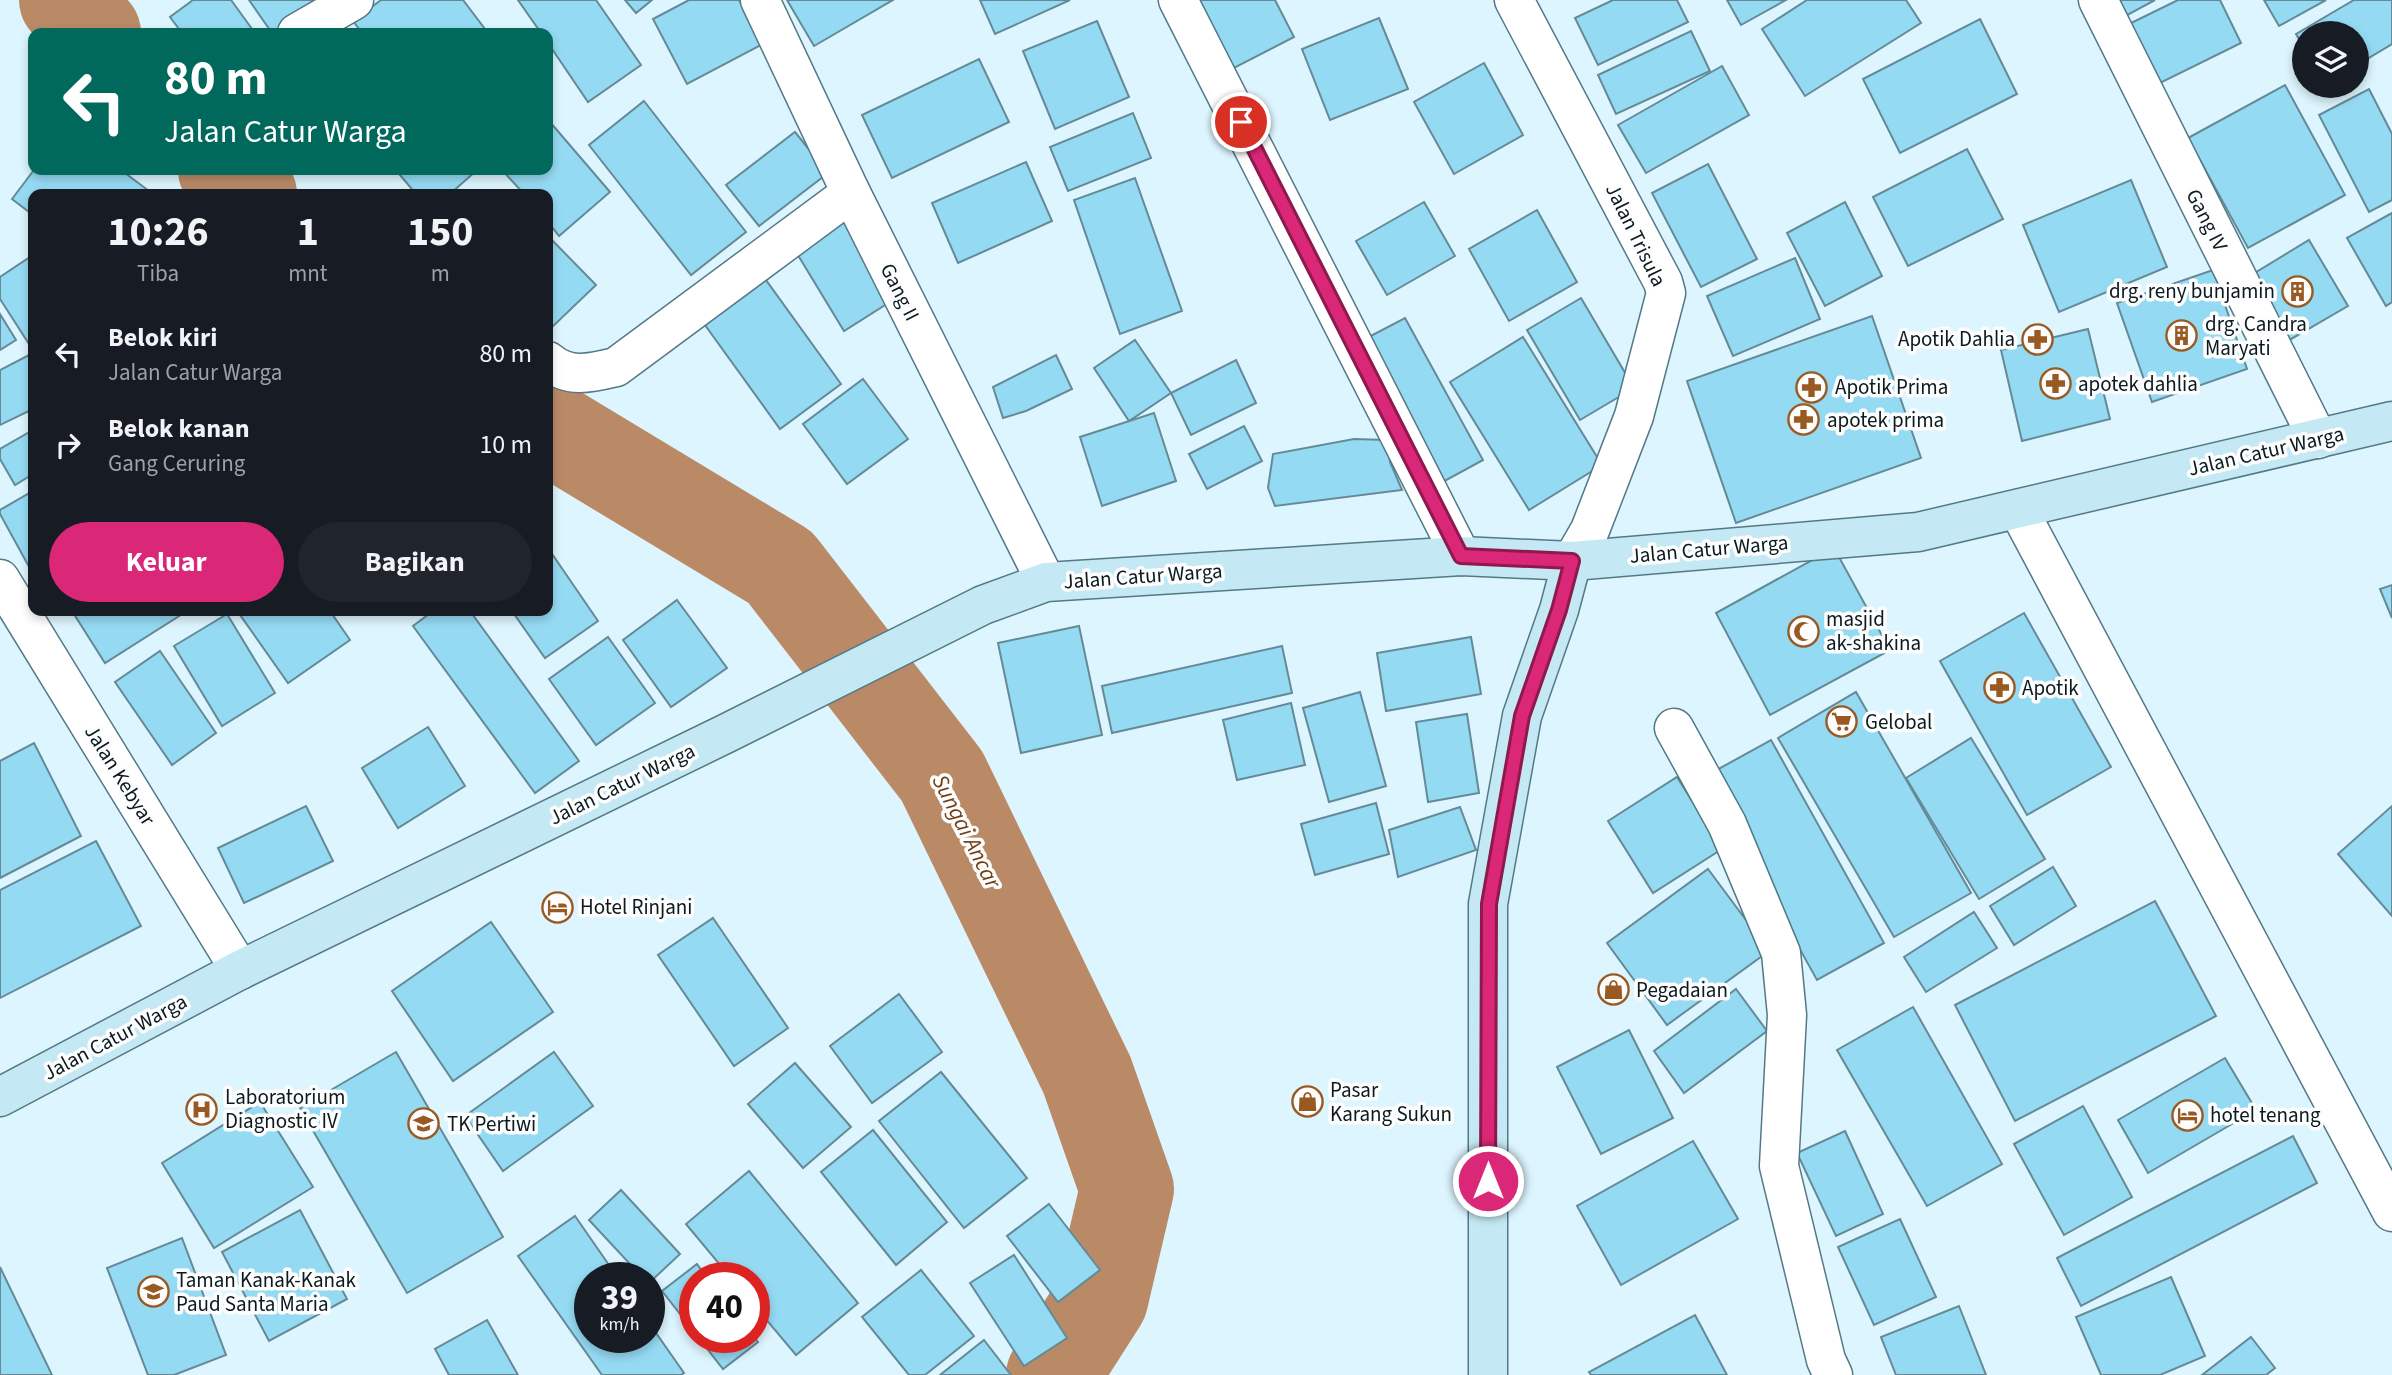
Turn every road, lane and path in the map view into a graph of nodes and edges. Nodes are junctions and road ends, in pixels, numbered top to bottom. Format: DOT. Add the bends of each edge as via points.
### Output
graph roads {
  1 [pos="354,0"];
  2 [pos="760,0"];
  3 [pos="1178,0"];
  4 [pos="1514,0"];
  5 [pos="2098,0"];
  6 [pos="306,28"];
  7 [pos="851,193"];
  8 [pos="553,365"];
  9 [pos="2392,421"];
  10 [pos="2318,439"];
  11 [pos="2018,509"];
  12 [pos="1461,556"];
  13 [pos="1572,561"];
  14 [pos="0,579"];
  15 [pos="1046,582"];
  16 [pos="1674,728"];
  17 [pos="240,970"];
  18 [pos="0,1097"];
  19 [pos="2392,1212"];
  20 [pos="1488,1375"];
  21 [pos="1833,1375"];
  1 -- 6 [label="street"];
  2 -- 7 [label="street, Gang II"];
  3 -- 12 [label="street"];
  4 -- 13 [label="street, Jalan Trisula" via="1666,293 1634,416 1590,530"];
  5 -- 10 [label="street, Gang IV"];
  7 -- 8 [label="street" via="616,367 585,375"];
  7 -- 15 [label="street, Gang II"];
  9 -- 10 [label="main road, Jalan Catur Warga"];
  10 -- 11 [label="main road, Jalan Catur Warga"];
  11 -- 13 [label="main road, Jalan Catur Warga" via="1918,532"];
  11 -- 19 [label="street"];
  12 -- 13 [label="main road, Jalan Catur Warga"];
  12 -- 15 [label="main road, Jalan Catur Warga"];
  13 -- 20 [label="main road" via="1522,716 1489,904"];
  14 -- 17 [label="street, Jalan Kebyar"];
  15 -- 17 [label="main road, Jalan Catur Warga" via="983,605"];
  16 -- 21 [label="street" via="1727,824 1781,953 1787,1015 1779,1166"];
  17 -- 18 [label="main road, Jalan Catur Warga"];
}
